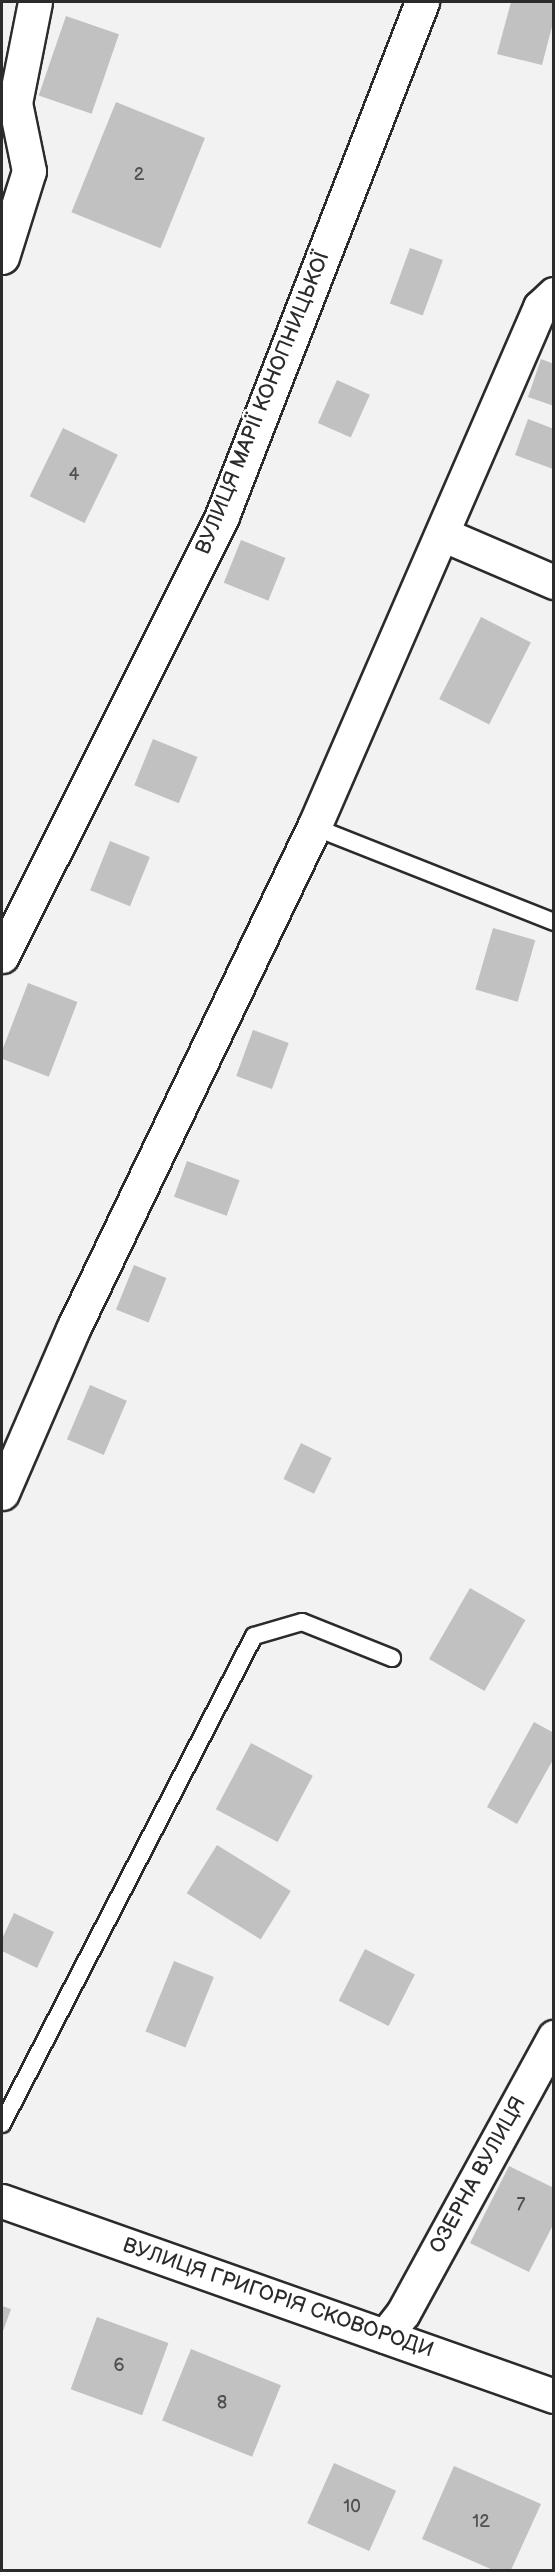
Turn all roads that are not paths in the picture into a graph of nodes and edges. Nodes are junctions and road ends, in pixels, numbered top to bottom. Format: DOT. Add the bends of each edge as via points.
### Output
graph roads {
  1 [pos="35,2"];
  2 [pos="422,2"];
  3 [pos="2,256"];
  4 [pos="554,294"];
  5 [pos="441,534"];
  6 [pos="554,582"];
  7 [pos="314,827"];
  8 [pos="554,922"];
  9 [pos="2,956"];
  10 [pos="2,1493"];
  11 [pos="392,1659"];
  12 [pos="554,2037"];
  13 [pos="2,2124"];
  14 [pos="2,2201"];
  15 [pos="394,2324"];
  16 [pos="554,2396"];
  1 -- 3 [label="street" via="15,103 29,171"];
  2 -- 9 [label="street, ВУЛИЦЯ МАРІЇ КОНОПНИЦЬКОЇ" via="222,516"];
  4 -- 5 [label="street" via="540,307"];
  5 -- 6 [label="street"];
  5 -- 7 [label="street"];
  7 -- 8 [label="lane"];
  7 -- 10 [label="street" via="73,1329"];
  11 -- 13 [label="lane" via="302,1622 254,1636"];
  12 -- 15 [label="street, ОЗЕРНА ВУЛИЦЯ"];
  14 -- 15 [label="street, ВУЛИЦЯ ГРИГОРІЯ СКОВОРОДИ"];
  15 -- 16 [label="street, ВУЛИЦЯ ГРИГОРІЯ СКОВОРОДИ"];
}
